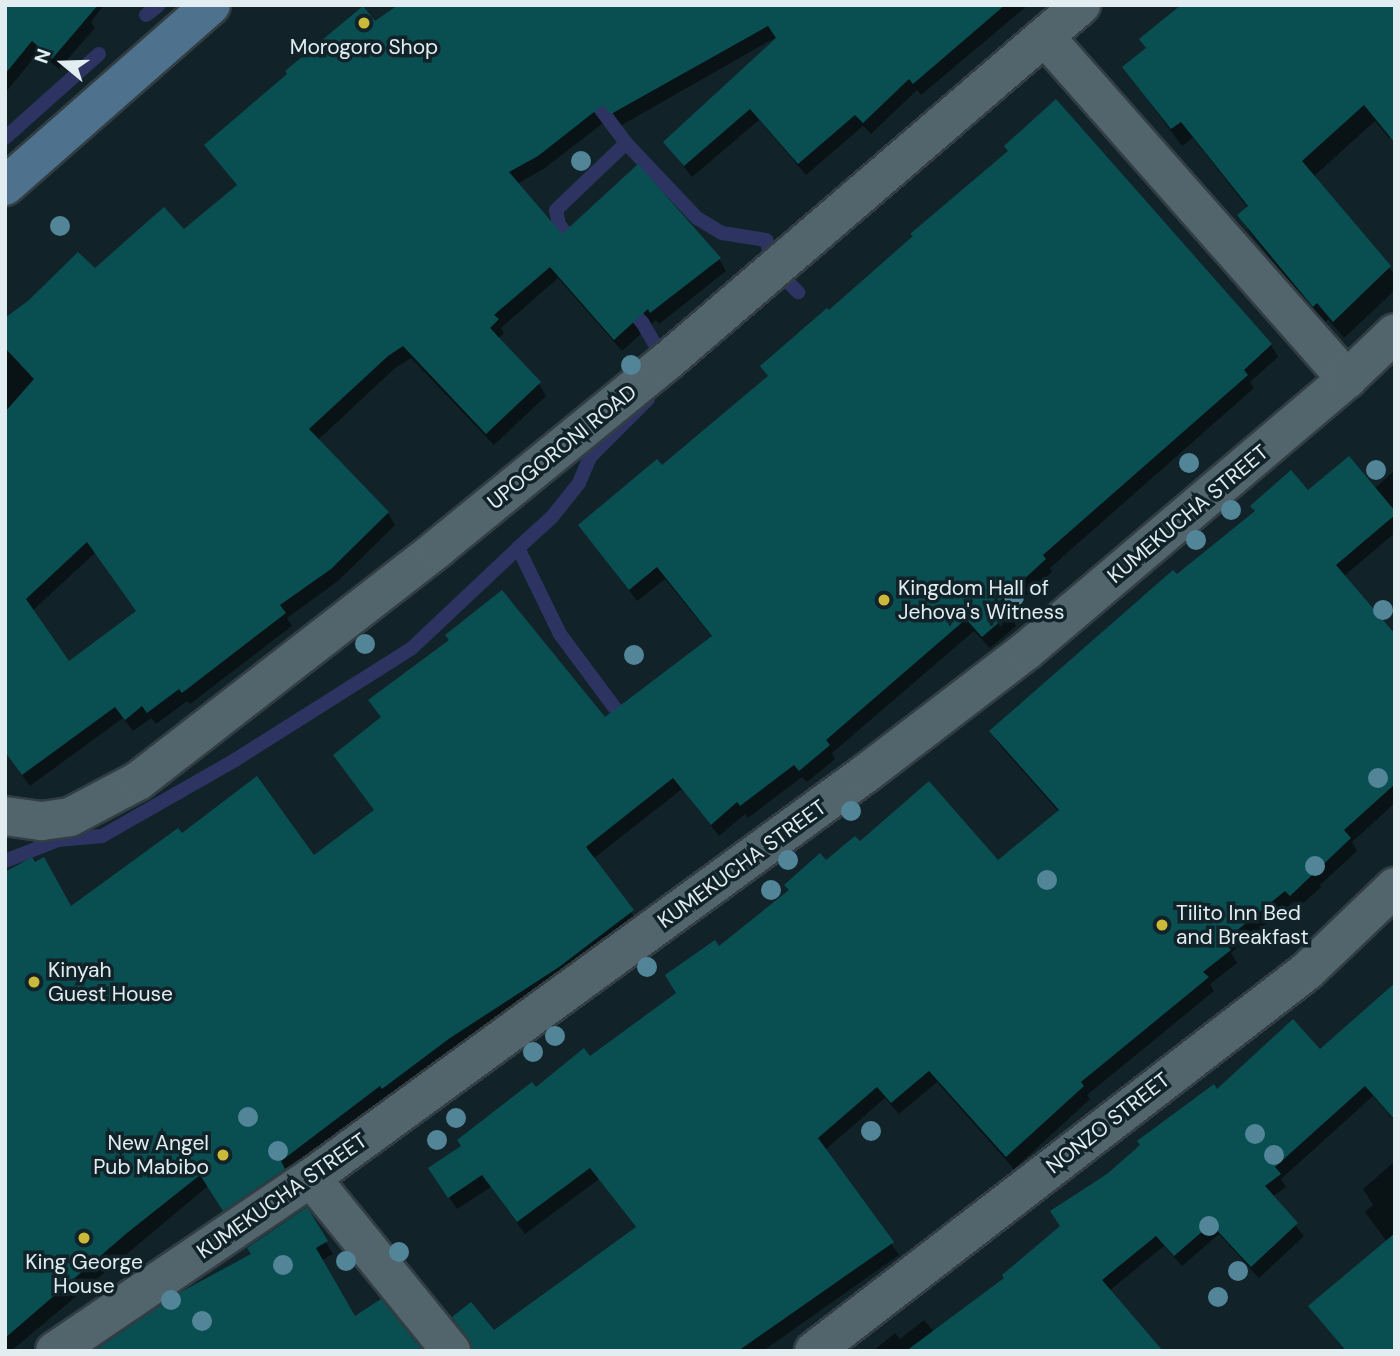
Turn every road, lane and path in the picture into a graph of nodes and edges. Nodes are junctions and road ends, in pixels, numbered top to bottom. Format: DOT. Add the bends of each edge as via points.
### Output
graph roads {
  1 [pos="211,5"];
  2 [pos="1082,5"];
  3 [pos="1046,38"];
  4 [pos="5,186"];
  5 [pos="1395,332"];
  6 [pos="1347,379"];
  7 [pos="5,817"];
  8 [pos="1395,887"];
  9 [pos="311,1178"];
  10 [pos="55,1351"];
  11 [pos="451,1351"];
  12 [pos="814,1351"];
  1 -- 4 [label="main road"];
  2 -- 3 [label="street, UPOGORONI ROAD"];
  3 -- 6 [label="street"];
  3 -- 7 [label="street, UPOGORONI ROAD" via="654,372 438,548 138,781 71,817 42,821"];
  5 -- 6 [label="street, KUMEKUCHA STREET"];
  6 -- 9 [label="street, KUMEKUCHA STREET" via="1026,651"];
  8 -- 12 [label="street, NONZO STREET" via="1307,971"];
  9 -- 10 [label="street, KUMEKUCHA STREET"];
  9 -- 11 [label="street"];
}
